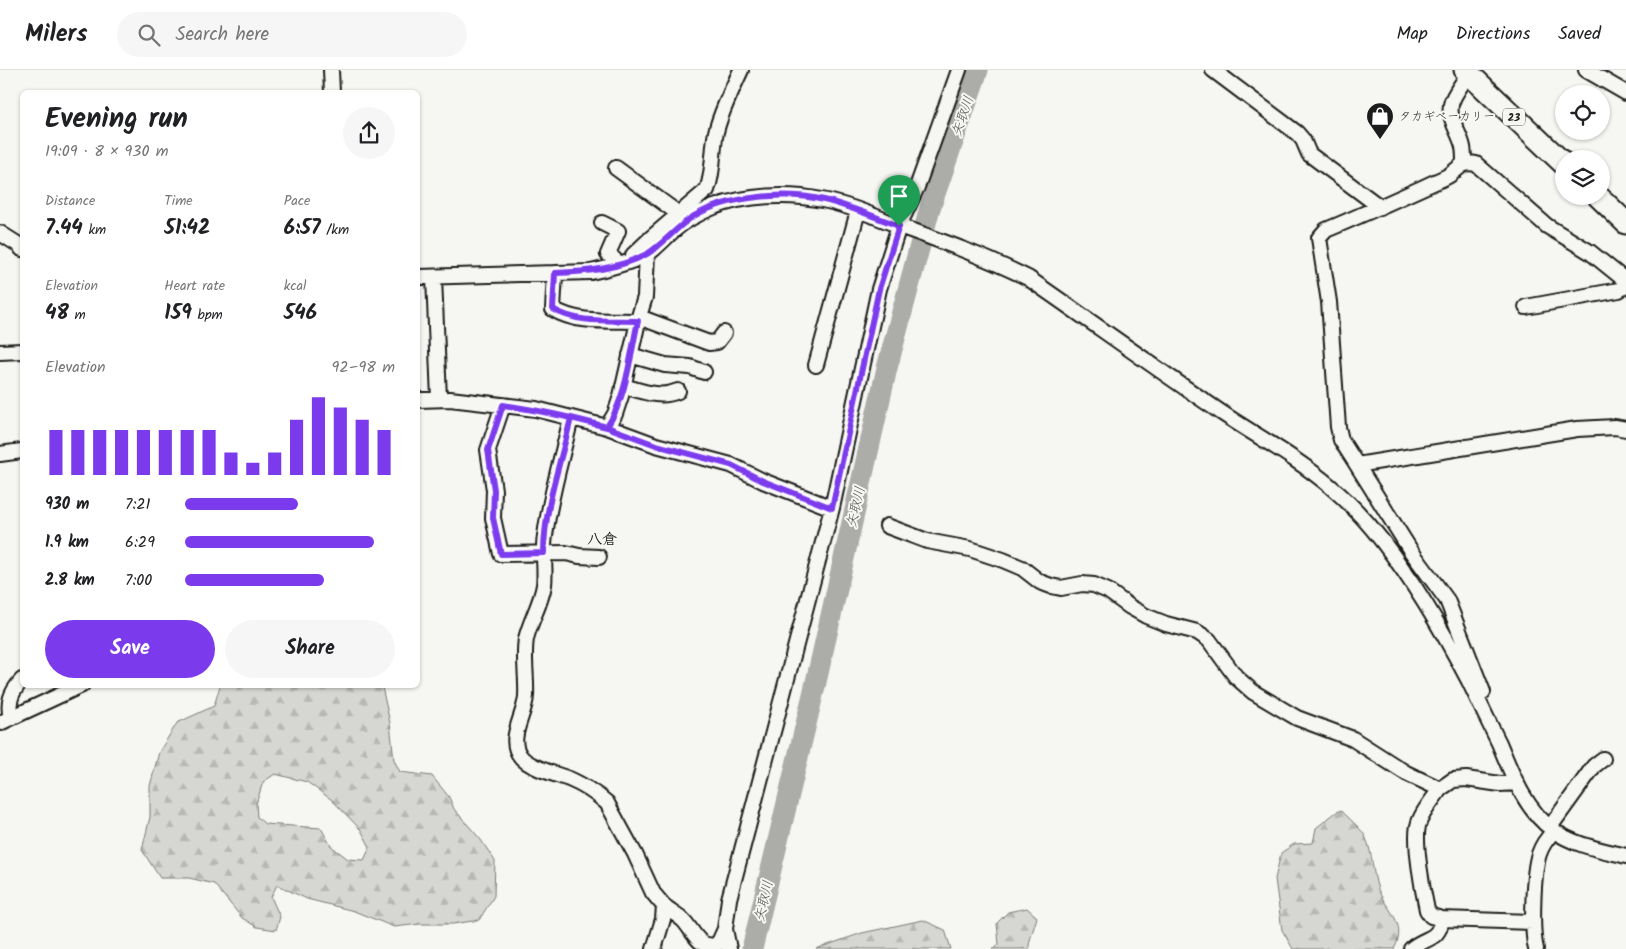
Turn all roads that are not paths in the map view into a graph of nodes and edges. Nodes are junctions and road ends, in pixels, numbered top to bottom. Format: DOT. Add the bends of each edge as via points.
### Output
graph roads {
  1 [pos="331,70"];
  2 [pos="741,70"];
  3 [pos="959,70"];
  4 [pos="1213,70"];
  5 [pos="1586,70"];
  6 [pos="1467,72"];
  7 [pos="332,90"];
  8 [pos="1626,93"];
  9 [pos="1555,155"];
  10 [pos="1464,163"];
  11 [pos="616,168"];
  12 [pos="1607,205"];
  13 [pos="1380,207"];
  14 [pos="858,211"];
  15 [pos="679,214"];
  16 [pos="602,223"];
  17 [pos="1626,223"];
  18 [pos="902,227"];
  19 [pos="0,233"];
  20 [pos="20,247"];
  21 [pos="647,254"];
  22 [pos="622,263"];
  23 [pos="555,273"];
  24 [pos="420,277"];
  25 [pos="434,277"];
  26 [pos="1626,281"];
  27 [pos="1626,286"];
  28 [pos="1526,306"];
  29 [pos="638,319"];
  30 [pos="724,333"];
  31 [pos="20,351"];
  32 [pos="0,352"];
  33 [pos="630,355"];
  34 [pos="816,365"];
  35 [pos="704,372"];
  36 [pos="624,386"];
  37 [pos="678,391"];
  38 [pos="439,398"];
  39 [pos="420,400"];
  40 [pos="503,405"];
  41 [pos="571,418"];
  42 [pos="607,427"];
  43 [pos="1626,429"];
  44 [pos="20,451"];
  45 [pos="0,454"];
  46 [pos="1357,465"];
  47 [pos="832,508"];
  48 [pos="887,526"];
  49 [pos="544,553"];
  50 [pos="599,557"];
  51 [pos="20,683"];
  52 [pos="75,688"];
  53 [pos="3,721"];
  54 [pos="1491,727"];
  55 [pos="1603,759"];
  56 [pos="1517,783"];
  57 [pos="1440,789"];
  58 [pos="1552,829"];
  59 [pos="1626,856"];
  60 [pos="664,906"];
  61 [pos="1442,919"];
  62 [pos="1533,922"];
  63 [pos="726,929"];
  64 [pos="654,949"];
  65 [pos="729,949"];
  66 [pos="1412,949"];
  67 [pos="1536,949"];
  1 -- 7 [label="street"];
  2 -- 15 [label="street" via="716,131 711,181 707,190"];
  3 -- 18 [label="street"];
  4 -- 13 [label="street" via="1297,133 1308,154"];
  5 -- 8 [label="street"];
  6 -- 9 [label="main road, 23"];
  6 -- 10 [label="street" via="1450,110 1463,147"];
  10 -- 13 [label="street" via="1452,174"];
  10 -- 26 [label="street" via="1476,164 1547,226 1590,252"];
  11 -- 15 [label="street"];
  12 -- 17 [label="main road"];
  13 -- 46 [label="street" via="1326,230 1319,238 1329,302 1338,427 1341,440"];
  14 -- 18 [label="street"];
  14 -- 21 [label="street" via="804,197 738,201 694,216"];
  14 -- 34 [label="street"];
  15 -- 22 [label="street"];
  16 -- 22 [label="street" via="618,231 608,254"];
  18 -- 47 [label="street" via="879,289"];
  18 -- 54 [label="street" via="1002,264 1028,278 1328,484 1353,507 1410,580 1469,681"];
  19 -- 20 [label="street"];
  21 -- 22 [label="street"];
  21 -- 29 [label="street" via="645,297"];
  22 -- 23 [label="street" via="591,272"];
  23 -- 25 [label="street"];
  23 -- 29 [label="street" via="553,309 565,316 592,320"];
  24 -- 25 [label="street"];
  25 -- 38 [label="street"];
  27 -- 28 [label="street" via="1619,290"];
  29 -- 30 [label="street" via="709,343 717,342"];
  29 -- 33 [label="street"];
  31 -- 32 [label="street"];
  33 -- 35 [label="street" via="666,366 690,367"];
  33 -- 36 [label="street"];
  36 -- 37 [label="street" via="659,395"];
  36 -- 42 [label="street"];
  38 -- 39 [label="street"];
  38 -- 40 [label="street"];
  40 -- 41 [label="street"];
  40 -- 49 [label="street" via="488,450 494,490 493,518 501,554"];
  41 -- 42 [label="street"];
  41 -- 49 [label="street" via="553,487"];
  42 -- 47 [label="street" via="656,445 731,465"];
  43 -- 46 [label="street" via="1577,429"];
  44 -- 45 [label="street"];
  46 -- 54 [label="street" via="1411,551 1447,600 1491,714"];
  47 -- 63 [label="street" via="728,899"];
  48 -- 57 [label="street" via="927,541 970,549 1003,560 1051,586 1094,585 1146,616 1197,632 1209,640 1236,677 1253,692 1298,718 1353,739 1406,773"];
  49 -- 50 [label="street" via="566,552"];
  49 -- 60 [label="street" via="544,584 526,641 526,695 515,734 517,751 530,764 572,780 607,803 636,854 653,893"];
  51 -- 53 [label="street" via="12,693"];
  52 -- 53 [label="street"];
  54 -- 56 [label="street"];
  55 -- 58 [label="street" via="1594,766"];
  56 -- 57 [label="street" via="1453,780"];
  56 -- 58 [label="street" via="1534,812"];
  57 -- 61 [label="street" via="1422,816 1418,842 1427,910 1431,916"];
  58 -- 59 [label="street" via="1586,845"];
  58 -- 62 [label="street" via="1538,856"];
  60 -- 63 [label="street" via="683,920 704,945 716,945"];
  60 -- 64 [label="street"];
  61 -- 62 [label="street"];
  61 -- 66 [label="street" via="1440,930"];
  62 -- 67 [label="street"];
  63 -- 65 [label="street"];
}
